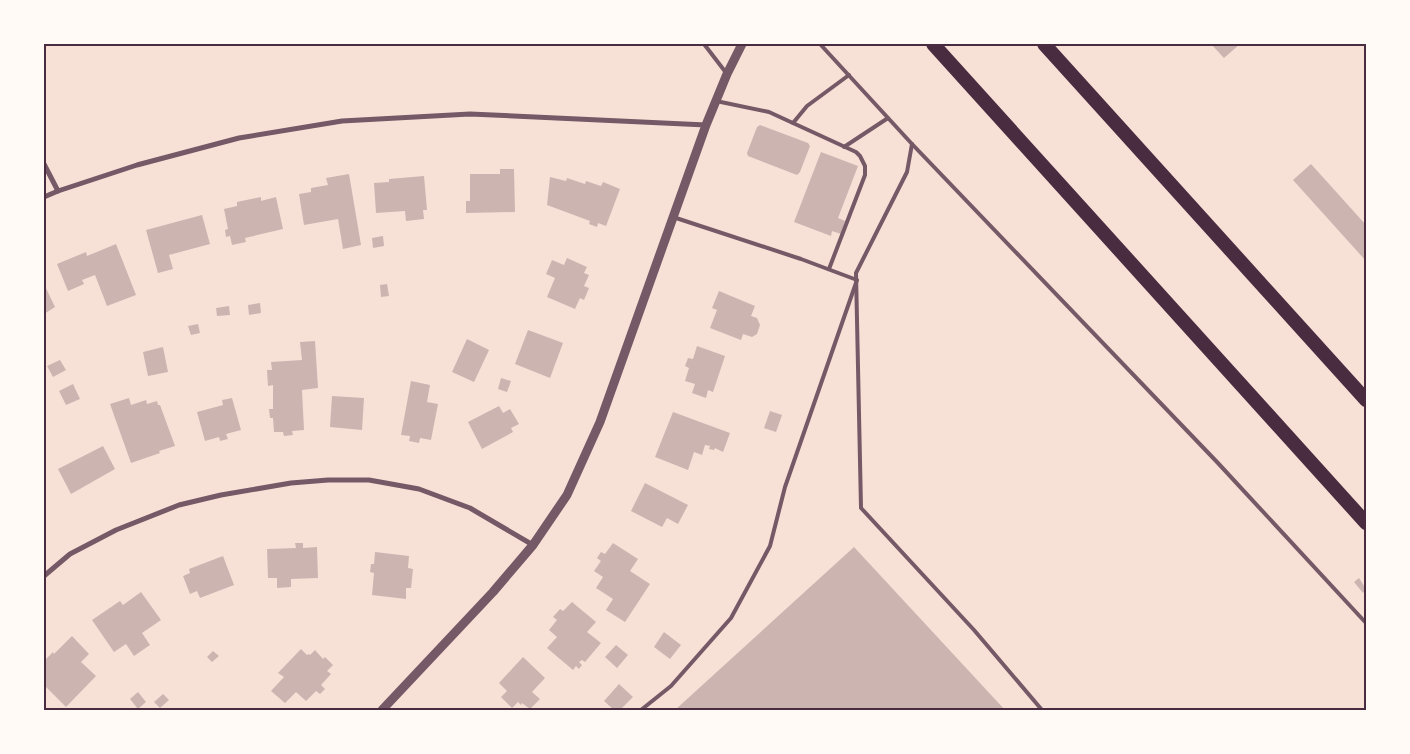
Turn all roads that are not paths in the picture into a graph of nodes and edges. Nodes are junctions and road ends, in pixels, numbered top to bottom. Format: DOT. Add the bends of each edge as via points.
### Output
graph roads {
  1 [pos="704,44"];
  2 [pos="742,44"];
  3 [pos="820,44"];
  4 [pos="933,44"];
  5 [pos="1044,44"];
  6 [pos="727,74"];
  7 [pos="849,75"];
  8 [pos="716,101"];
  9 [pos="888,118"];
  10 [pos="793,123"];
  11 [pos="706,125"];
  12 [pos="912,144"];
  13 [pos="844,147"];
  14 [pos="44,164"];
  15 [pos="58,190"];
  16 [pos="44,197"];
  17 [pos="674,217"];
  18 [pos="829,269"];
  19 [pos="857,280"];
  20 [pos="1366,400"];
  21 [pos="1366,523"];
  22 [pos="533,545"];
  23 [pos="44,576"];
  24 [pos="1366,623"];
  25 [pos="382,710"];
  26 [pos="641,710"];
  27 [pos="1042,710"];
  1 -- 6 [label="lane"];
  2 -- 6 [label="street"];
  3 -- 7 [label="lane"];
  4 -- 21 [label="highway"];
  5 -- 20 [label="highway"];
  6 -- 8 [label="street"];
  7 -- 9 [label="lane"];
  7 -- 10 [label="lane" via="808,106"];
  8 -- 10 [label="lane" via="770,112"];
  8 -- 11 [label="street"];
  9 -- 12 [label="lane"];
  9 -- 13 [label="lane"];
  10 -- 13 [label="lane"];
  11 -- 15 [label="street" via="470,114 342,121 239,138"];
  11 -- 17 [label="street"];
  12 -- 19 [label="lane" via="907,172 856,273"];
  12 -- 24 [label="lane" via="1217,462"];
  13 -- 18 [label="lane" via="860,156 865,175"];
  14 -- 15 [label="street"];
  15 -- 16 [label="street"];
  17 -- 18 [label="lane"];
  17 -- 22 [label="street" via="600,422 567,495"];
  18 -- 19 [label="lane"];
  19 -- 26 [label="lane" via="785,486 770,546 731,618 672,686"];
  19 -- 27 [label="lane" via="861,508 974,630"];
  22 -- 23 [label="street" via="470,508 419,489 369,480 328,480 291,483 179,505 70,554"];
  22 -- 25 [label="street"];
}
